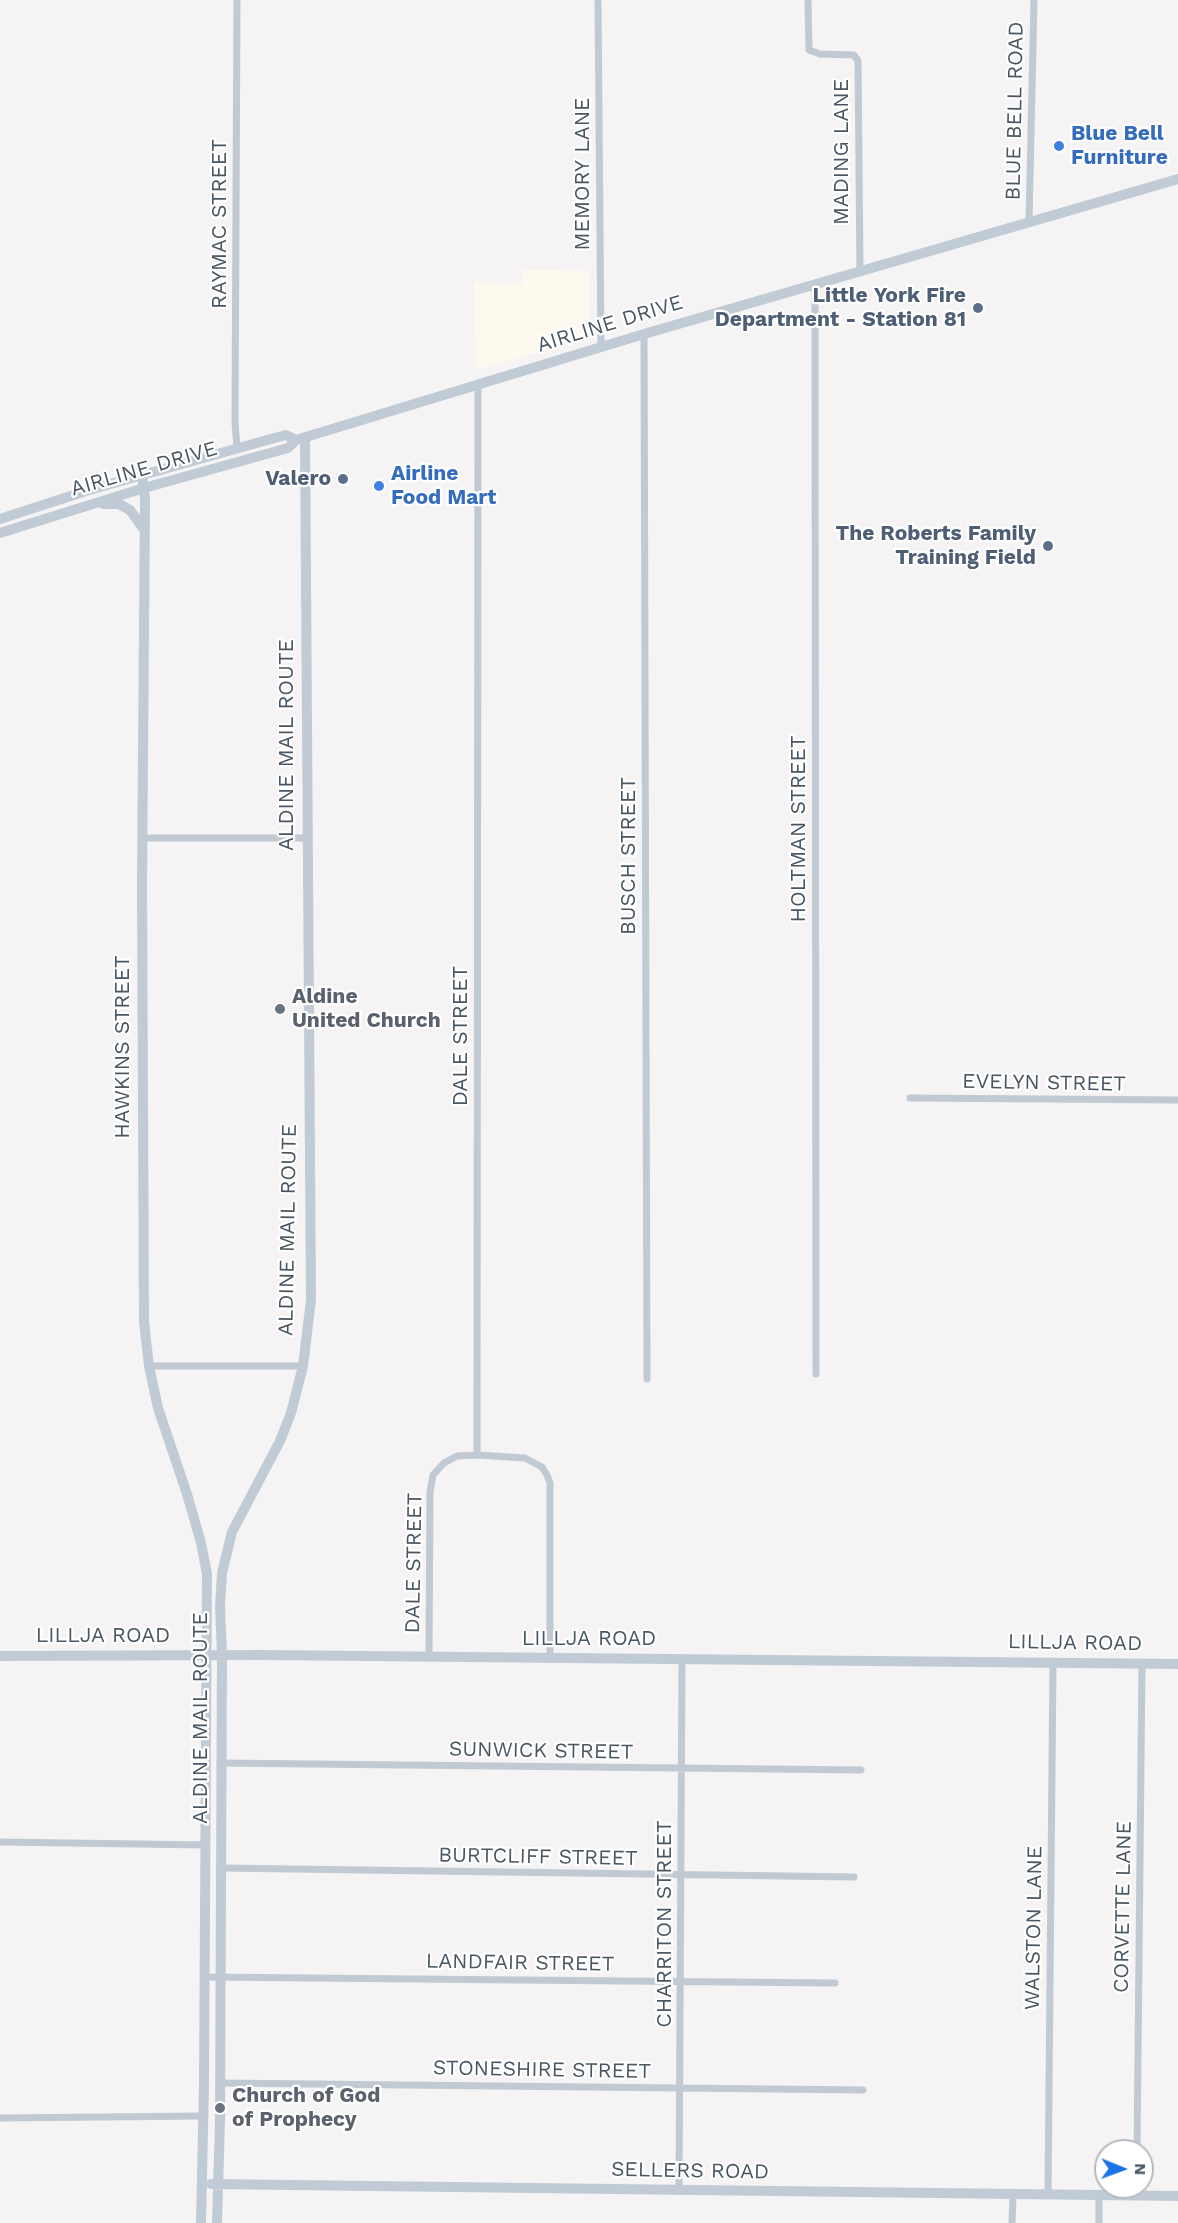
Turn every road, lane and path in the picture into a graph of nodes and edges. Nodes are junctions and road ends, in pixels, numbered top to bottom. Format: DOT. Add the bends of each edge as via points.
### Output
graph roads {
  1 [pos="237,0"];
  2 [pos="598,0"];
  3 [pos="808,0"];
  4 [pos="1034,0"];
  5 [pos="1178,179"];
  6 [pos="1029,222"];
  7 [pos="860,272"];
  8 [pos="815,284"];
  9 [pos="644,334"];
  10 [pos="601,347"];
  11 [pos="478,385"];
  12 [pos="301,438"];
  13 [pos="237,448"];
  14 [pos="142,476"];
  15 [pos="144,488"];
  16 [pos="93,504"];
  17 [pos="0,519"];
  18 [pos="144,528"];
  19 [pos="0,533"];
  20 [pos="142,838"];
  21 [pos="307,838"];
  22 [pos="910,1098"];
  23 [pos="1178,1100"];
  24 [pos="149,1366"];
  25 [pos="303,1366"];
  26 [pos="816,1374"];
  27 [pos="647,1379"];
  28 [pos="477,1455"];
  29 [pos="207,1597"];
  30 [pos="206,1655"];
  31 [pos="222,1655"];
  32 [pos="0,1656"];
  33 [pos="429,1657"];
  34 [pos="682,1658"];
  35 [pos="550,1659"];
  36 [pos="1053,1662"];
  37 [pos="1142,1663"];
  38 [pos="1178,1664"];
  39 [pos="220,1764"];
  40 [pos="683,1769"];
  41 [pos="861,1770"];
  42 [pos="0,1842"];
  43 [pos="206,1845"];
  44 [pos="222,1868"];
  45 [pos="682,1876"];
  46 [pos="854,1877"];
  47 [pos="220,1976"];
  48 [pos="204,1977"];
  49 [pos="681,1982"];
  50 [pos="835,1983"];
  51 [pos="220,2083"];
  52 [pos="680,2088"];
  53 [pos="863,2090"];
  54 [pos="204,2116"];
  55 [pos="0,2118"];
  56 [pos="1137,2139"];
  57 [pos="202,2184"];
  58 [pos="217,2185"];
  59 [pos="680,2191"];
  60 [pos="1154,2193"];
  61 [pos="1013,2194"];
  62 [pos="1048,2195"];
  63 [pos="1094,2196"];
  64 [pos="1178,2196"];
  65 [pos="1099,2199"];
  66 [pos="201,2223"];
  67 [pos="217,2223"];
  68 [pos="1012,2223"];
  69 [pos="1099,2223"];
  1 -- 13 [label="street, RAYMAC STREET"];
  2 -- 10 [label="street, MEMORY LANE"];
  3 -- 7 [label="street, MADING LANE" via="810,50 854,55 858,61"];
  4 -- 6 [label="street, BLUE BELL ROAD"];
  5 -- 6 [label="main road, AIRLINE DRIVE"];
  6 -- 7 [label="main road, AIRLINE DRIVE"];
  7 -- 8 [label="main road, AIRLINE DRIVE"];
  8 -- 9 [label="main road, AIRLINE DRIVE"];
  8 -- 26 [label="street, HOLTMAN STREET"];
  9 -- 10 [label="main road, AIRLINE DRIVE"];
  9 -- 27 [label="street, BUSCH STREET"];
  10 -- 11 [label="main road, AIRLINE DRIVE"];
  11 -- 12 [label="main road, AIRLINE DRIVE"];
  11 -- 28 [label="street, DALE STREET"];
  12 -- 13 [label="main road, AIRLINE DRIVE" via="286,435"];
  12 -- 15 [label="main road, AIRLINE DRIVE" via="288,448"];
  12 -- 21 [label="main road, ALDINE MAIL ROUTE"];
  13 -- 14 [label="main road, AIRLINE DRIVE"];
  14 -- 15 [label="main road, HAWKINS STREET"];
  14 -- 17 [label="main road, AIRLINE DRIVE"];
  15 -- 16 [label="main road, AIRLINE DRIVE"];
  15 -- 18 [label="main road, HAWKINS STREET"];
  16 -- 18 [label="main road" via="119,504 130,510"];
  16 -- 19 [label="main road, AIRLINE DRIVE"];
  18 -- 20 [label="main road, HAWKINS STREET"];
  20 -- 21 [label="street"];
  20 -- 24 [label="main road, HAWKINS STREET" via="142,1280"];
  21 -- 25 [label="main road, ALDINE MAIL ROUTE" via="310,1300"];
  22 -- 23 [label="street, EVELYN STREET"];
  24 -- 25 [label="street"];
  24 -- 29 [label="main road, HAWKINS STREET" via="158,1408 201,1543"];
  25 -- 31 [label="main road, ALDINE MAIL ROUTE" via="280,1441 232,1532 225,1555 220,1606"];
  28 -- 33 [label="street, DALE STREET" via="457,1456 433,1475"];
  28 -- 35 [label="street" via="525,1458 547,1474"];
  29 -- 30 [label="main road, ALDINE MAIL ROUTE"];
  30 -- 31 [label="main road, LILLJA ROAD"];
  30 -- 32 [label="main road, LILLJA ROAD"];
  30 -- 43 [label="main road, ALDINE MAIL ROUTE"];
  31 -- 33 [label="main road, LILLJA ROAD"];
  31 -- 39 [label="main road, ALDINE MAIL ROUTE"];
  33 -- 35 [label="main road, LILLJA ROAD"];
  34 -- 35 [label="main road, LILLJA ROAD"];
  34 -- 36 [label="main road, LILLJA ROAD"];
  34 -- 40 [label="street, CHARRITON STREET"];
  36 -- 37 [label="main road, LILLJA ROAD"];
  36 -- 62 [label="street, WALSTON LANE"];
  37 -- 38 [label="main road, LILLJA ROAD"];
  37 -- 56 [label="street, CORVETTE LANE"];
  39 -- 40 [label="street, SUNWICK STREET"];
  39 -- 44 [label="main road, ALDINE MAIL ROUTE"];
  40 -- 41 [label="street, SUNWICK STREET"];
  40 -- 45 [label="street, CHARRITON STREET"];
  42 -- 43 [label="street"];
  43 -- 48 [label="main road, ALDINE MAIL ROUTE"];
  44 -- 45 [label="street, BURTCLIFF STREET"];
  44 -- 47 [label="main road, ALDINE MAIL ROUTE"];
  45 -- 46 [label="street, BURTCLIFF STREET"];
  45 -- 49 [label="street, CHARRITON STREET"];
  47 -- 48 [label="street, LANDFAIR STREET"];
  47 -- 49 [label="street, LANDFAIR STREET"];
  47 -- 51 [label="main road, ALDINE MAIL ROUTE"];
  48 -- 54 [label="main road, ALDINE MAIL ROUTE"];
  49 -- 50 [label="street, LANDFAIR STREET"];
  49 -- 52 [label="street, CHARRITON STREET"];
  51 -- 52 [label="street, STONESHIRE STREET"];
  51 -- 58 [label="main road, ALDINE MAIL ROUTE"];
  52 -- 53 [label="street, STONESHIRE STREET"];
  52 -- 59 [label="street, CHARRITON STREET"];
  54 -- 55 [label="street"];
  54 -- 57 [label="main road, ALDINE MAIL ROUTE"];
  57 -- 58 [label="main road, SELLERS ROAD"];
  57 -- 66 [label="main road, ALDINE MAIL ROUTE"];
  58 -- 59 [label="main road, SELLERS ROAD"];
  58 -- 67 [label="main road, ALDINE MAIL ROUTE"];
  59 -- 61 [label="main road, SELLERS ROAD"];
  60 -- 64 [label="main road, SELLERS ROAD"];
  61 -- 62 [label="main road, SELLERS ROAD"];
  61 -- 68 [label="street"];
  62 -- 63 [label="main road, SELLERS ROAD"];
  65 -- 69 [label="street"];
}
